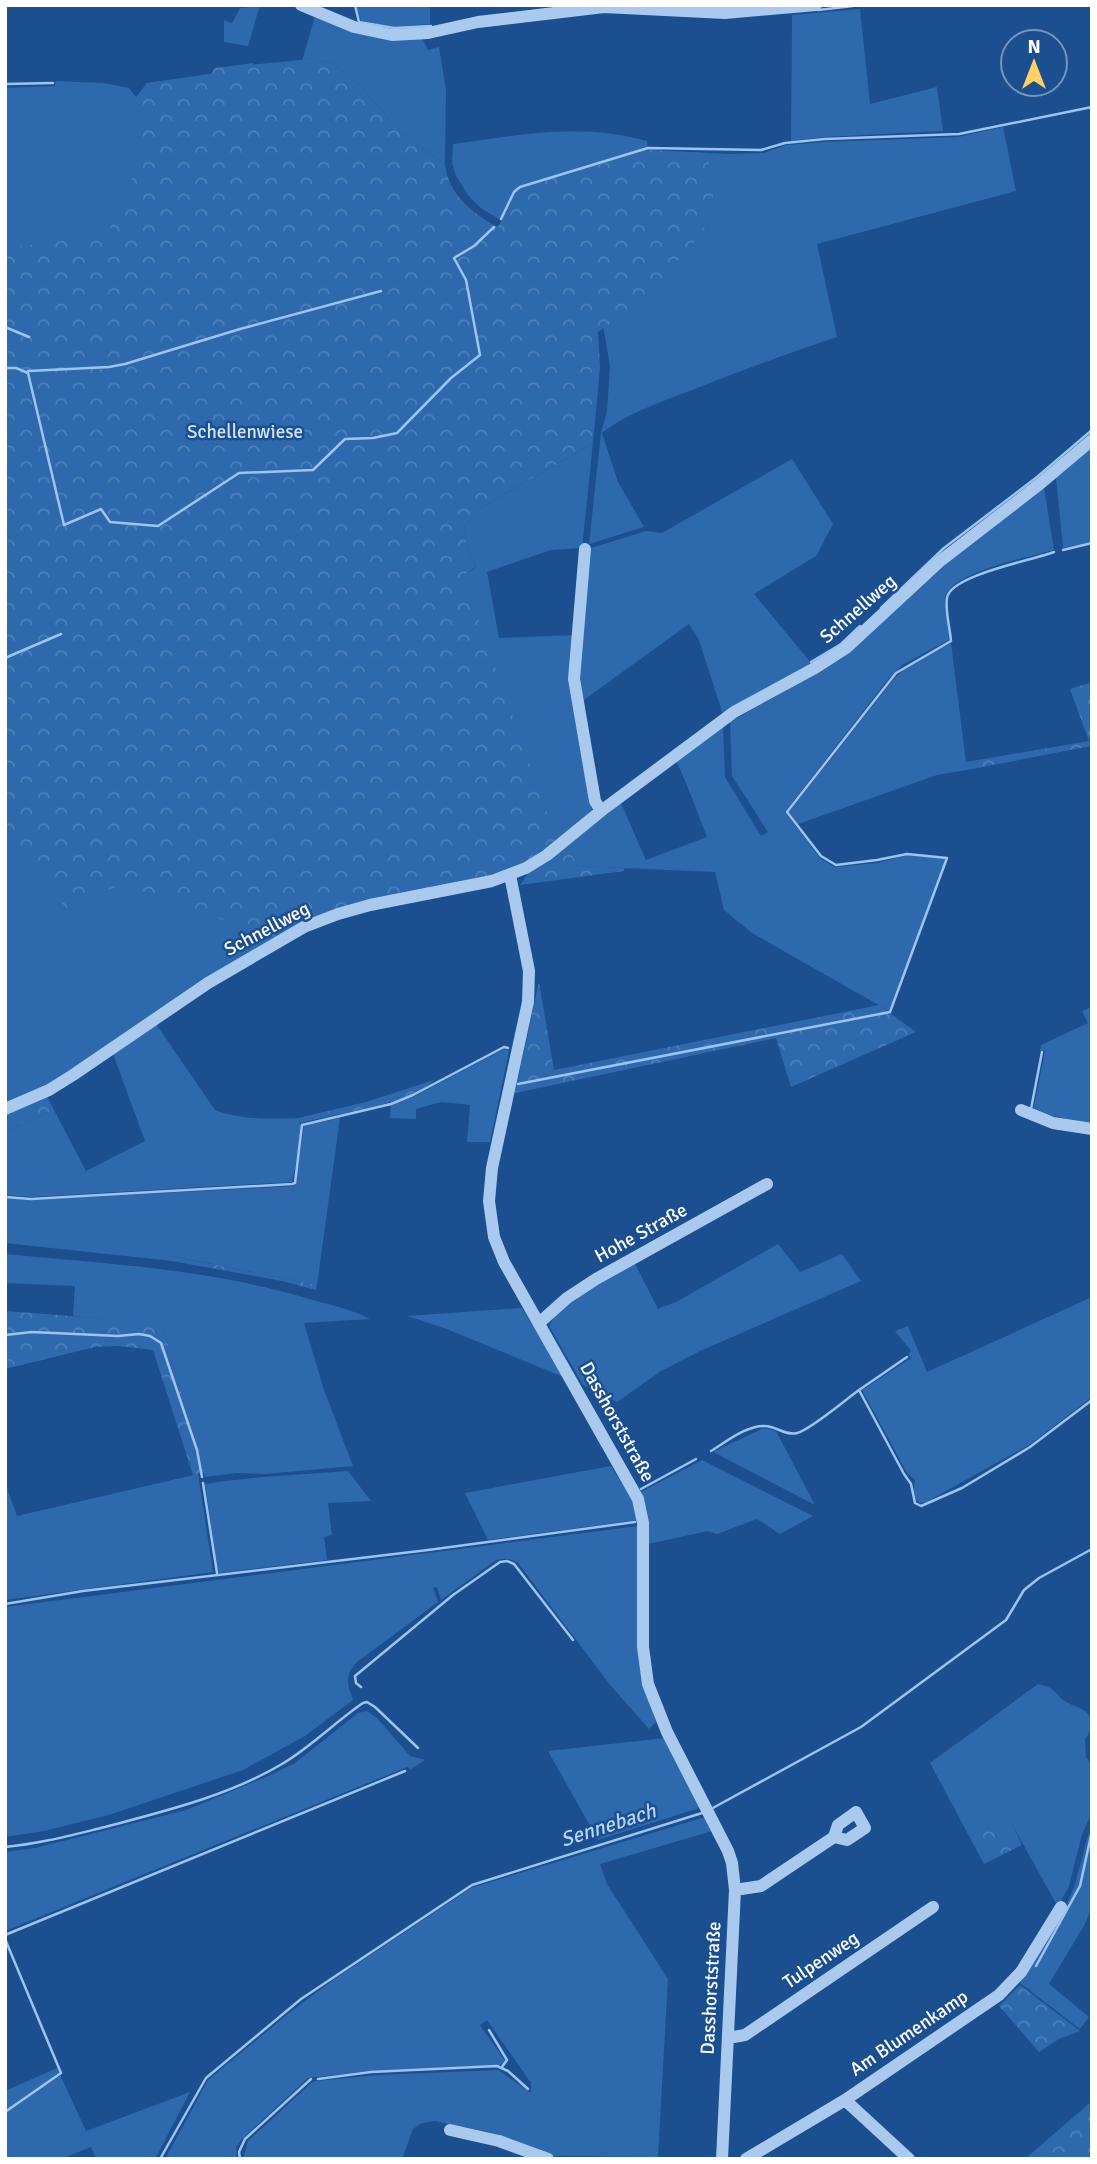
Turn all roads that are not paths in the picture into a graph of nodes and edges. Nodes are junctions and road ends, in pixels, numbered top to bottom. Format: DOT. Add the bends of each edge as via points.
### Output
graph roads {
  1 [pos="301,5"];
  2 [pos="816,5"];
  3 [pos="1092,440"];
  4 [pos="585,549"];
  5 [pos="601,811"];
  6 [pos="510,875"];
  7 [pos="5,1109"];
  8 [pos="1021,1110"];
  9 [pos="1092,1129"];
  10 [pos="766,1184"];
  11 [pos="539,1323"];
  12 [pos="834,1837"];
  13 [pos="735,1890"];
  14 [pos="933,1907"];
  15 [pos="1061,1907"];
  16 [pos="728,2038"];
  17 [pos="845,2100"];
  18 [pos="450,2130"];
  19 [pos="548,2159"];
  20 [pos="722,2159"];
  21 [pos="746,2159"];
  22 [pos="908,2159"];
  1 -- 2 [label="street" via="354,27 392,35 604,7 725,13"];
  3 -- 5 [label="street, Schnellweg" via="939,562 846,648 734,712"];
  4 -- 5 [label="street" via="575,679 595,801"];
  5 -- 6 [label="street, Schnellweg" via="547,855"];
  6 -- 7 [label="street, Schnellweg" via="370,905 304,927 208,983 65,1080"];
  6 -- 11 [label="street, Dasshorststraße" via="529,971 528,1002 489,1201 494,1237 504,1262"];
  8 -- 9 [label="street" via="1053,1123"];
  10 -- 11 [label="street, Hohe Straße" via="596,1279"];
  11 -- 13 [label="street, Dasshorststraße" via="638,1499 643,1522 643,1647 648,1684 728,1851"];
  12 -- 13 [label="street" via="761,1886"];
  13 -- 16 [label="street, Dasshorststraße"];
  14 -- 16 [label="street, Tulpenweg" via="745,2035"];
  15 -- 17 [label="street, Am Blumenkamp" via="1021,1972 999,1995"];
  16 -- 20 [label="street, Dasshorststraße"];
  17 -- 21 [label="street, Am Blumenkamp"];
  17 -- 22 [label="street"];
  18 -- 19 [label="street"];
}
